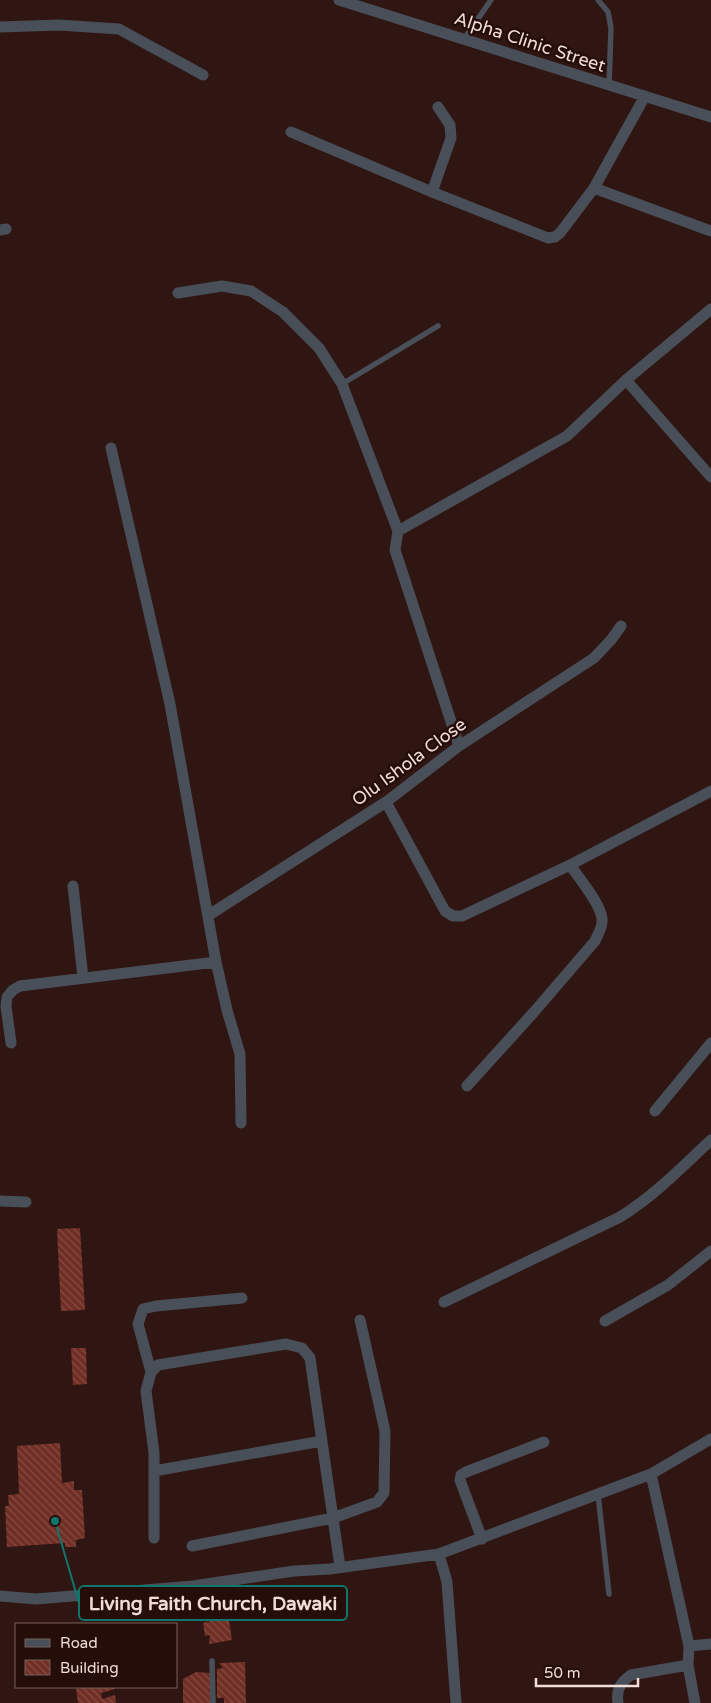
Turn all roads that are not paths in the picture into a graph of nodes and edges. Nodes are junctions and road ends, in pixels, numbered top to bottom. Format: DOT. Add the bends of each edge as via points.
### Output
graph roads {
  1 [pos="339,0"];
  2 [pos="491,0"];
  3 [pos="598,0"];
  4 [pos="0,27"];
  5 [pos="464,39"];
  6 [pos="203,75"];
  7 [pos="609,85"];
  8 [pos="645,96"];
  9 [pos="438,108"];
  10 [pos="711,117"];
  11 [pos="291,132"];
  12 [pos="594,188"];
  13 [pos="432,192"];
  14 [pos="711,231"];
  15 [pos="178,294"];
  16 [pos="711,309"];
  17 [pos="438,326"];
  18 [pos="626,380"];
  19 [pos="342,384"];
  20 [pos="111,448"];
  21 [pos="711,477"];
  22 [pos="398,531"];
  23 [pos="621,626"];
  24 [pos="459,746"];
  25 [pos="711,792"];
  26 [pos="386,802"];
  27 [pos="570,866"];
  28 [pos="73,886"];
  29 [pos="209,915"];
  30 [pos="216,962"];
  31 [pos="83,978"];
  32 [pos="11,1043"];
  33 [pos="711,1043"];
  34 [pos="466,1086"];
  35 [pos="655,1111"];
  36 [pos="241,1123"];
  37 [pos="711,1140"];
  38 [pos="0,1200"];
  39 [pos="26,1202"];
  40 [pos="711,1251"];
  41 [pos="242,1298"];
  42 [pos="444,1302"];
  43 [pos="360,1320"];
  44 [pos="605,1321"];
  45 [pos="151,1372"];
  46 [pos="711,1439"];
  47 [pos="322,1441"];
  48 [pos="544,1442"];
  49 [pos="154,1471"];
  50 [pos="651,1474"];
  51 [pos="598,1494"];
  52 [pos="333,1518"];
  53 [pos="154,1538"];
  54 [pos="482,1539"];
  55 [pos="192,1546"];
  56 [pos="439,1554"];
  57 [pos="340,1568"];
  58 [pos="609,1594"];
  59 [pos="0,1596"];
  60 [pos="711,1644"];
  61 [pos="688,1646"];
  62 [pos="212,1661"];
  63 [pos="688,1664"];
  64 [pos="213,1703"];
  65 [pos="456,1703"];
  66 [pos="618,1703"];
  67 [pos="695,1703"];
  1 -- 5 [label="street, Alpha Clinic Street"];
  2 -- 5 [label="lane"];
  3 -- 7 [label="lane" via="608,12 611,28"];
  4 -- 6 [label="street" via="60,25 119,29"];
  5 -- 7 [label="street, Alpha Clinic Street"];
  7 -- 8 [label="street, Alpha Clinic Street"];
  8 -- 10 [label="street, Alpha Clinic Street"];
  8 -- 12 [label="street"];
  9 -- 13 [label="street" via="450,125 450,138"];
  11 -- 13 [label="street"];
  12 -- 13 [label="street" via="560,233 548,238"];
  12 -- 14 [label="street"];
  15 -- 19 [label="street" via="222,286 251,292 284,312 319,348"];
  16 -- 18 [label="street"];
  17 -- 19 [label="lane"];
  18 -- 21 [label="street"];
  18 -- 22 [label="street" via="567,436"];
  19 -- 22 [label="street"];
  20 -- 29 [label="street" via="170,704"];
  22 -- 24 [label="street" via="395,550"];
  23 -- 24 [label="street, Olu Ishola Close" via="594,658"];
  24 -- 26 [label="street, Olu Ishola Close"];
  25 -- 27 [label="street"];
  26 -- 27 [label="street" via="446,911 452,916 462,916"];
  26 -- 29 [label="street, Olu Ishola Close"];
  27 -- 34 [label="street" via="599,907 600,931 534,1012"];
  28 -- 31 [label="street"];
  29 -- 30 [label="street"];
  30 -- 31 [label="street"];
  30 -- 36 [label="street" via="240,1054"];
  31 -- 32 [label="street" via="20,986 13,990 6,997"];
  33 -- 35 [label="street"];
  37 -- 42 [label="street" via="654,1193 620,1217"];
  38 -- 39 [label="street"];
  40 -- 44 [label="street" via="668,1285"];
  41 -- 45 [label="street" via="143,1309 138,1324"];
  43 -- 52 [label="street" via="385,1431 384,1493 378,1502"];
  45 -- 47 [label="street" via="158,1365 286,1344 302,1348 310,1358"];
  45 -- 49 [label="street" via="146,1391"];
  46 -- 50 [label="street"];
  47 -- 49 [label="street"];
  47 -- 52 [label="street"];
  48 -- 54 [label="street" via="461,1475 460,1480"];
  49 -- 53 [label="street"];
  50 -- 51 [label="street"];
  50 -- 61 [label="street"];
  51 -- 54 [label="street"];
  51 -- 58 [label="lane"];
  52 -- 55 [label="street"];
  52 -- 57 [label="street"];
  54 -- 56 [label="street"];
  56 -- 57 [label="street"];
  56 -- 65 [label="street" via="447,1582"];
  57 -- 59 [label="street" via="75,1596 36,1599"];
  60 -- 61 [label="street"];
  61 -- 63 [label="street"];
  62 -- 64 [label="lane"];
  63 -- 66 [label="street" via="631,1676 619,1685"];
  63 -- 67 [label="street"];
}
